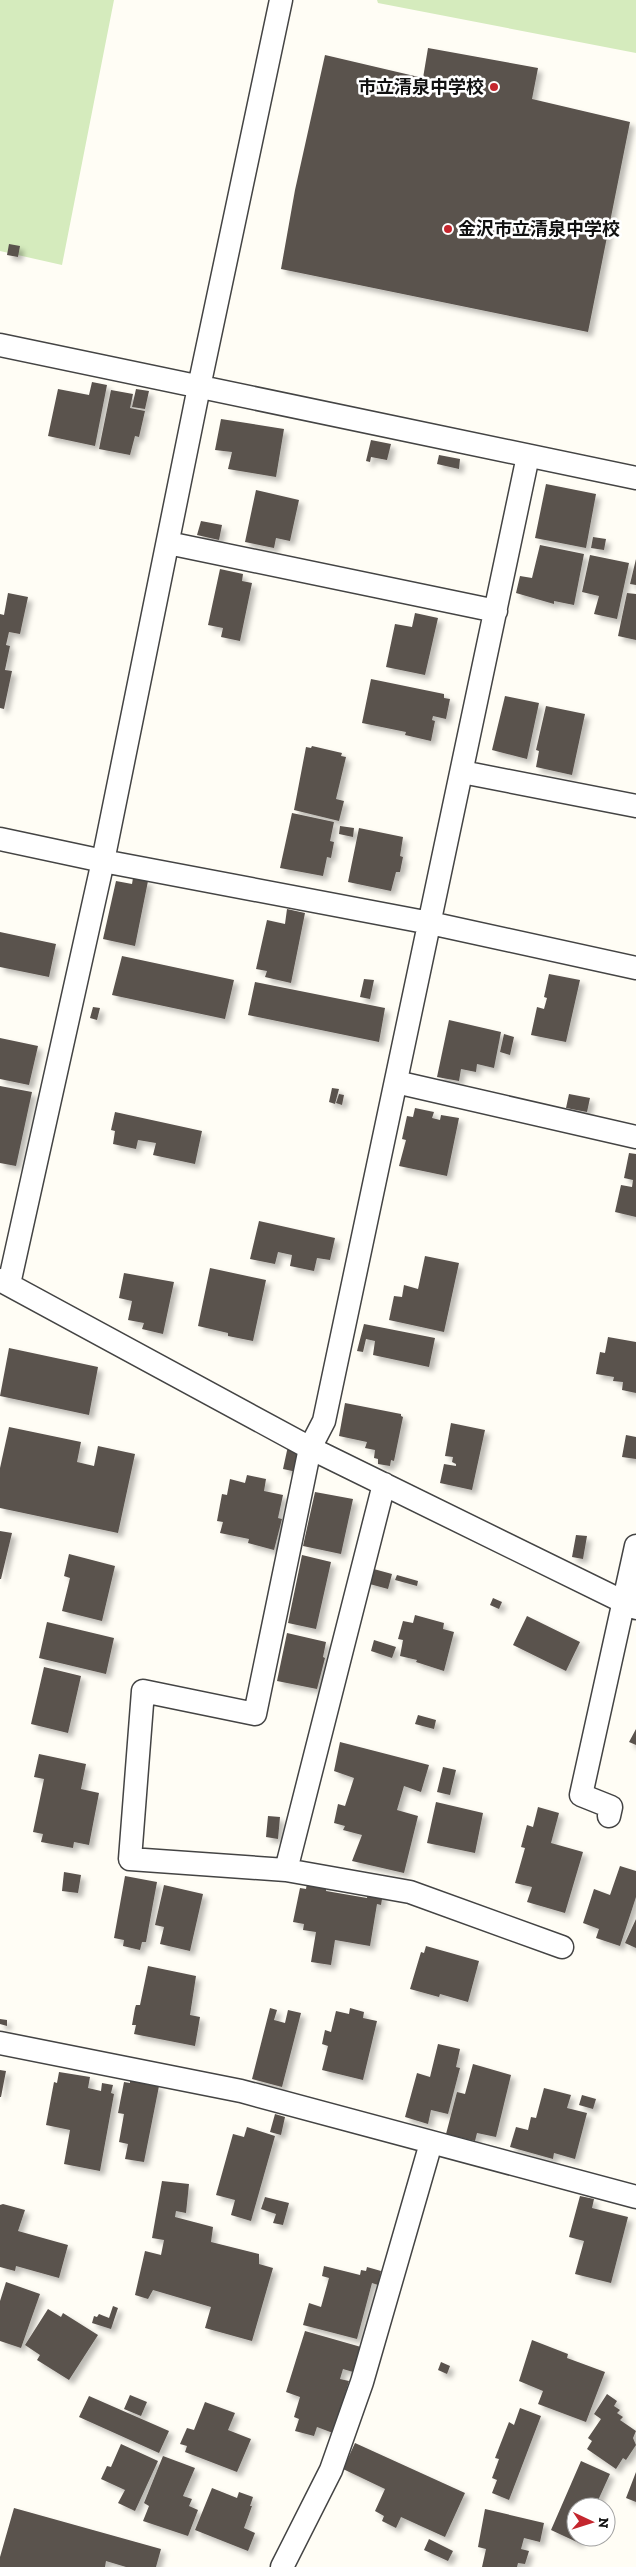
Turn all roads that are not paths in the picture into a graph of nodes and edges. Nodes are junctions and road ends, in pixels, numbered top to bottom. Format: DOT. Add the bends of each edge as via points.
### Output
graph roads {
  1 [pos="281,0"];
  2 [pos="0,345"];
  3 [pos="199,387"];
  4 [pos="528,456"];
  5 [pos="636,478"];
  6 [pos="168,543"];
  7 [pos="496,610"];
  8 [pos="462,772"];
  9 [pos="636,806"];
  10 [pos="0,839"];
  11 [pos="104,861"];
  12 [pos="430,923"];
  13 [pos="636,968"];
  14 [pos="396,1082"];
  15 [pos="636,1136"];
  16 [pos="4,1282"];
  17 [pos="310,1448"];
  18 [pos="384,1484"];
  19 [pos="636,1546"];
  20 [pos="630,1605"];
  21 [pos="608,1816"];
  22 [pos="286,1870"];
  23 [pos="562,1947"];
  24 [pos="0,2043"];
  25 [pos="431,2142"];
  26 [pos="636,2197"];
  27 [pos="282,2567"];
  1 -- 3 [label="street"];
  2 -- 3 [label="street"];
  3 -- 4 [label="street"];
  3 -- 6 [label="street"];
  4 -- 5 [label="street"];
  4 -- 7 [label="street"];
  6 -- 7 [label="street"];
  6 -- 11 [label="street"];
  7 -- 8 [label="street"];
  8 -- 9 [label="street"];
  8 -- 12 [label="street"];
  10 -- 11 [label="street"];
  11 -- 12 [label="street"];
  11 -- 16 [label="street"];
  12 -- 13 [label="street"];
  12 -- 14 [label="street"];
  14 -- 15 [label="street"];
  14 -- 17 [label="street" via="324,1421"];
  16 -- 17 [label="street"];
  17 -- 18 [label="street"];
  17 -- 22 [label="street" via="255,1714 143,1691 130,1859"];
  18 -- 20 [label="street"];
  18 -- 22 [label="street"];
  19 -- 20 [label="street"];
  20 -- 21 [label="street" via="582,1795 611,1807"];
  22 -- 23 [label="street" via="410,1892"];
  24 -- 25 [label="street" via="241,2091"];
  25 -- 26 [label="street"];
  25 -- 27 [label="street" via="362,2382 331,2470"];
}
